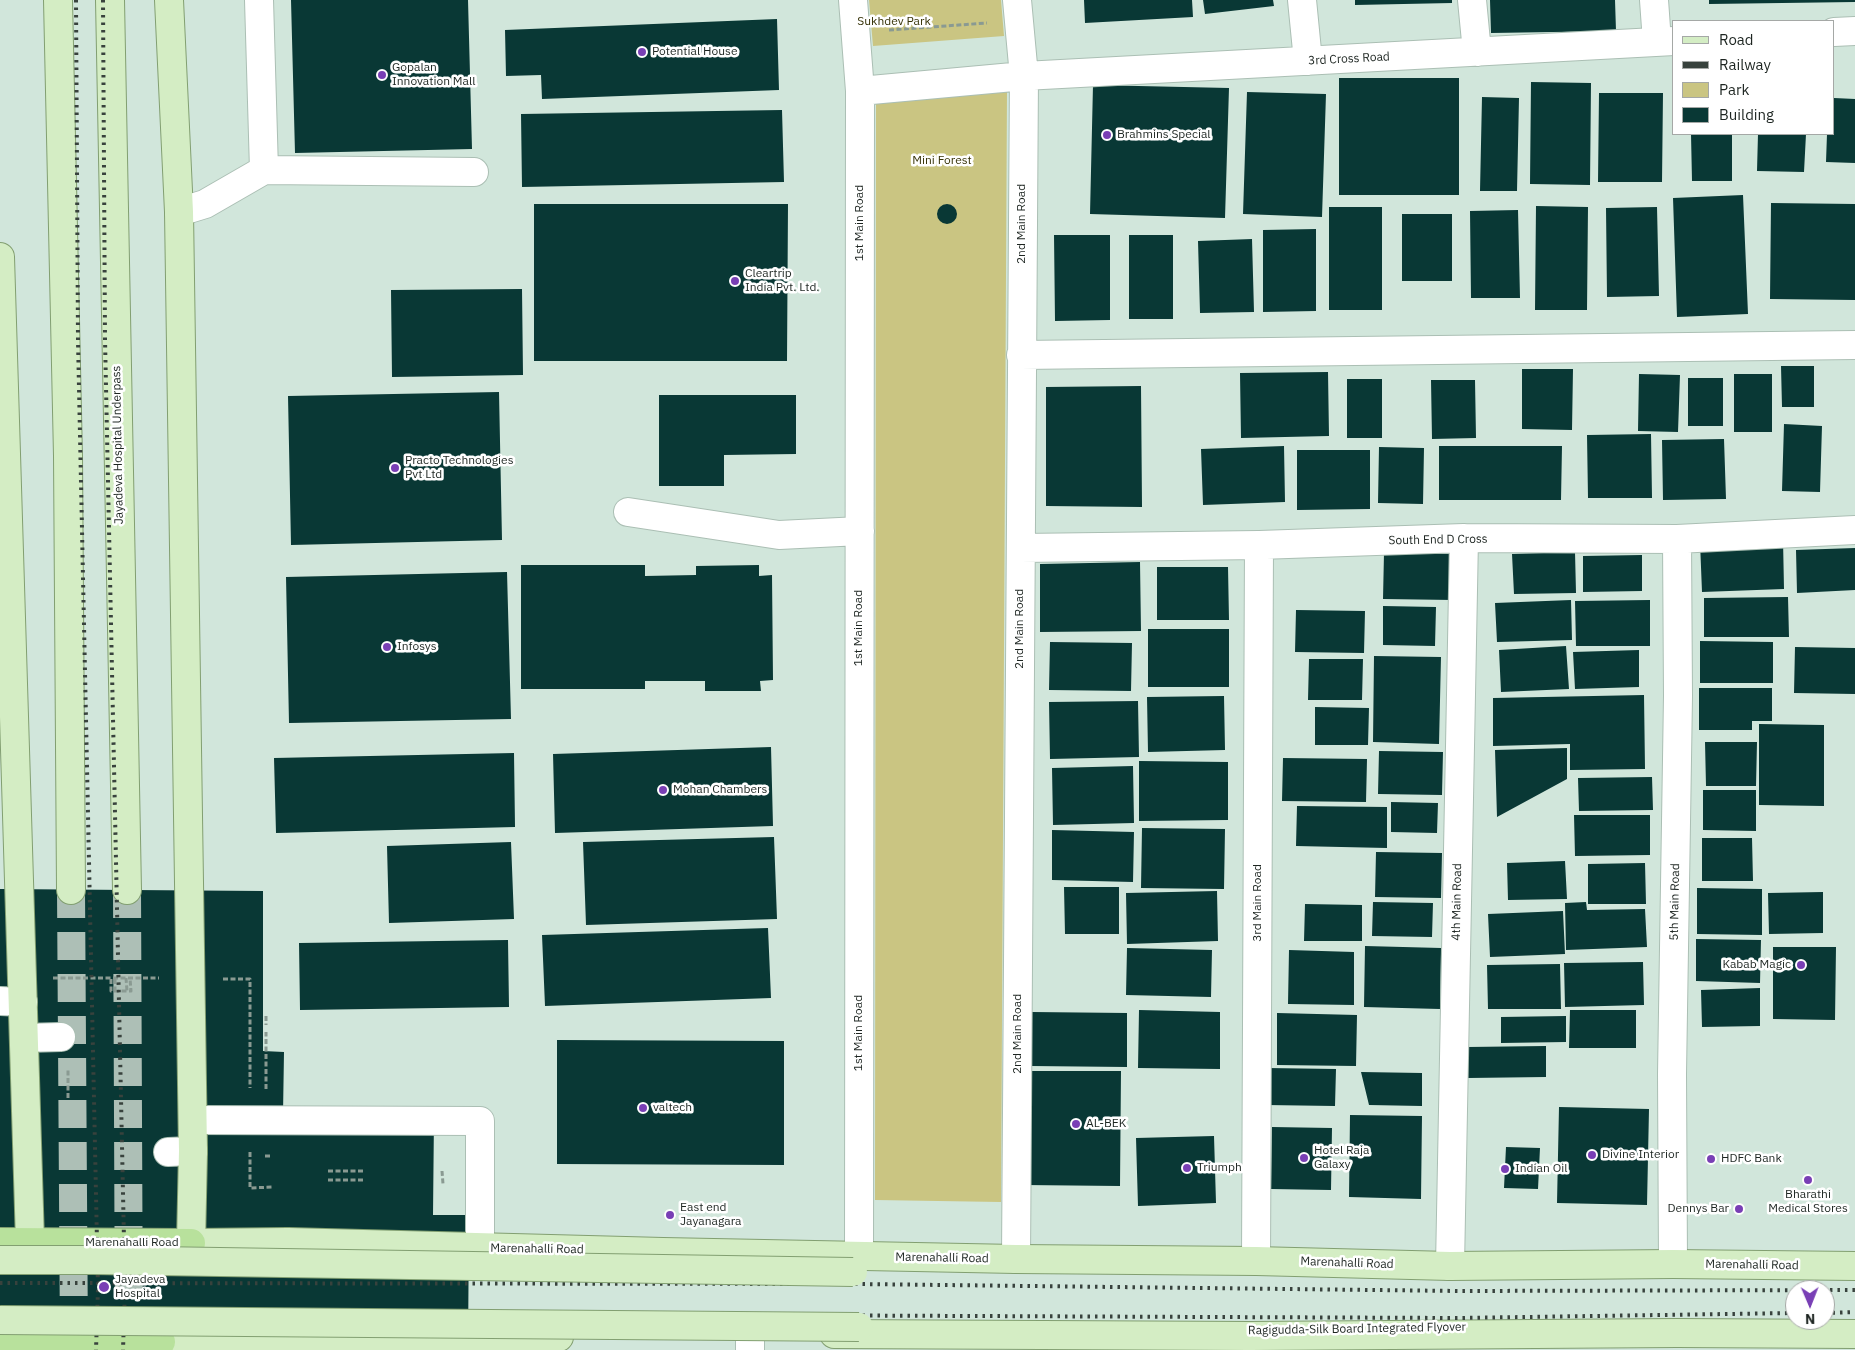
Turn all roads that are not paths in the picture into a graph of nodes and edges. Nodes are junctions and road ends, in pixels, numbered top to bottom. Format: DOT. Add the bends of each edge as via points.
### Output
graph roads {
  1 [pos="58,0"];
  2 [pos="110,0"];
  3 [pos="169,0"];
  4 [pos="259,0"];
  5 [pos="853,0"];
  6 [pos="1017,0"];
  7 [pos="1302,0"];
  8 [pos="1472,0"];
  9 [pos="1654,0"];
  10 [pos="1855,31"];
  11 [pos="1835,32"];
  12 [pos="1665,41"];
  13 [pos="1477,52"];
  14 [pos="1308,61"];
  15 [pos="1024,76"];
  16 [pos="860,91"];
  17 [pos="264,170"];
  18 [pos="474,172"];
  19 [pos="179,212"];
  20 [pos="0,257"];
  21 [pos="1855,345"];
  22 [pos="1021,355"];
  23 [pos="628,512"];
  24 [pos="1855,530"];
  25 [pos="860,531"];
  26 [pos="1464,538"];
  27 [pos="1677,539"];
  28 [pos="1259,545"];
  29 [pos="1021,548"];
  30 [pos="8,786"];
  31 [pos="70,890"];
  32 [pos="127,890"];
  33 [pos="12,1002"];
  34 [pos="61,1036"];
  35 [pos="24,1038"];
  36 [pos="193,1120"];
  37 [pos="0,1242"];
  38 [pos="30,1242"];
  39 [pos="191,1243"];
  40 [pos="480,1248"];
  41 [pos="859,1256"];
  42 [pos="1016,1259"];
  43 [pos="0,1260"];
  44 [pos="1256,1261"];
  45 [pos="1672,1264"];
  46 [pos="1450,1266"];
  47 [pos="1855,1266"];
  48 [pos="1855,1281"];
  49 [pos="0,1320"];
  50 [pos="1855,1324"];
  51 [pos="1855,1334"];
  52 [pos="750,1342"];
  53 [pos="1048,1342"];
  54 [pos="1677,1342"];
  55 [pos="1250,1343"];
  56 [pos="1459,1343"];
  57 [pos="16,1344"];
  58 [pos="161,1346"];
  1 -- 31 [label="main road" via="68,456"];
  2 -- 32 [label="main road, Jayadeva Hospital Underpass"];
  3 -- 19 [label="main road"];
  4 -- 17 [label="street"];
  5 -- 16 [label="street, 1st Main Road"];
  6 -- 15 [label="street, 2nd Main Road"];
  7 -- 14 [label="street"];
  8 -- 13 [label="street"];
  9 -- 12 [label="street"];
  10 -- 11 [label="street"];
  12 -- 13 [label="street, 3rd Cross Road"];
  13 -- 14 [label="street, 3rd Cross Road"];
  14 -- 15 [label="street, 3rd Cross Road"];
  15 -- 16 [label="street, 3rd Cross Road"];
  15 -- 22 [label="street, 2nd Main Road"];
  16 -- 25 [label="street, 1st Main Road"];
  17 -- 18 [label="street"];
  17 -- 19 [label="street" via="205,204"];
  19 -- 36 [label="main road"];
  20 -- 30 [label="main road"];
  21 -- 22 [label="street"];
  22 -- 29 [label="street, 2nd Main Road"];
  23 -- 25 [label="street" via="779,536"];
  24 -- 27 [label="street, South End D Cross"];
  25 -- 41 [label="street, 1st Main Road"];
  26 -- 27 [label="street, South End D Cross"];
  26 -- 28 [label="street, South End D Cross"];
  26 -- 46 [label="street, 4th Main Road"];
  27 -- 45 [label="street, 5th Main Road"];
  28 -- 29 [label="street, South End D Cross"];
  28 -- 44 [label="street, 3rd Main Road"];
  29 -- 42 [label="street, 2nd Main Road"];
  30 -- 33 [label="main road"];
  33 -- 35 [label="main road"];
  34 -- 35 [label="street"];
  35 -- 38 [label="main road"];
  36 -- 39 [label="main road" via="180,1152"];
  36 -- 40 [label="street" via="480,1121"];
  37 -- 38 [label="highway, Marenahalli Road"];
  38 -- 39 [label="highway, Marenahalli Road"];
  39 -- 40 [label="main road, Marenahalli Road" via="288,1242"];
  40 -- 41 [label="main road, Marenahalli Road"];
  41 -- 42 [label="main road, Marenahalli Road"];
  42 -- 44 [label="main road, Marenahalli Road"];
  43 -- 48 [label="main road, bridge" via="1458,1280"];
  44 -- 46 [label="main road, Marenahalli Road"];
  45 -- 46 [label="main road, Marenahalli Road"];
  45 -- 47 [label="main road, Marenahalli Road"];
  49 -- 50 [label="main road, Ragigudda-Silk Board Integrated Flyover, bridge" via="1260,1330"];
  51 -- 54 [label="main road"];
  52 -- 53 [label="main road"];
  52 -- 58 [label="main road"];
  53 -- 55 [label="main road"];
  54 -- 56 [label="main road"];
  55 -- 56 [label="main road"];
  57 -- 58 [label="highway"];
}
